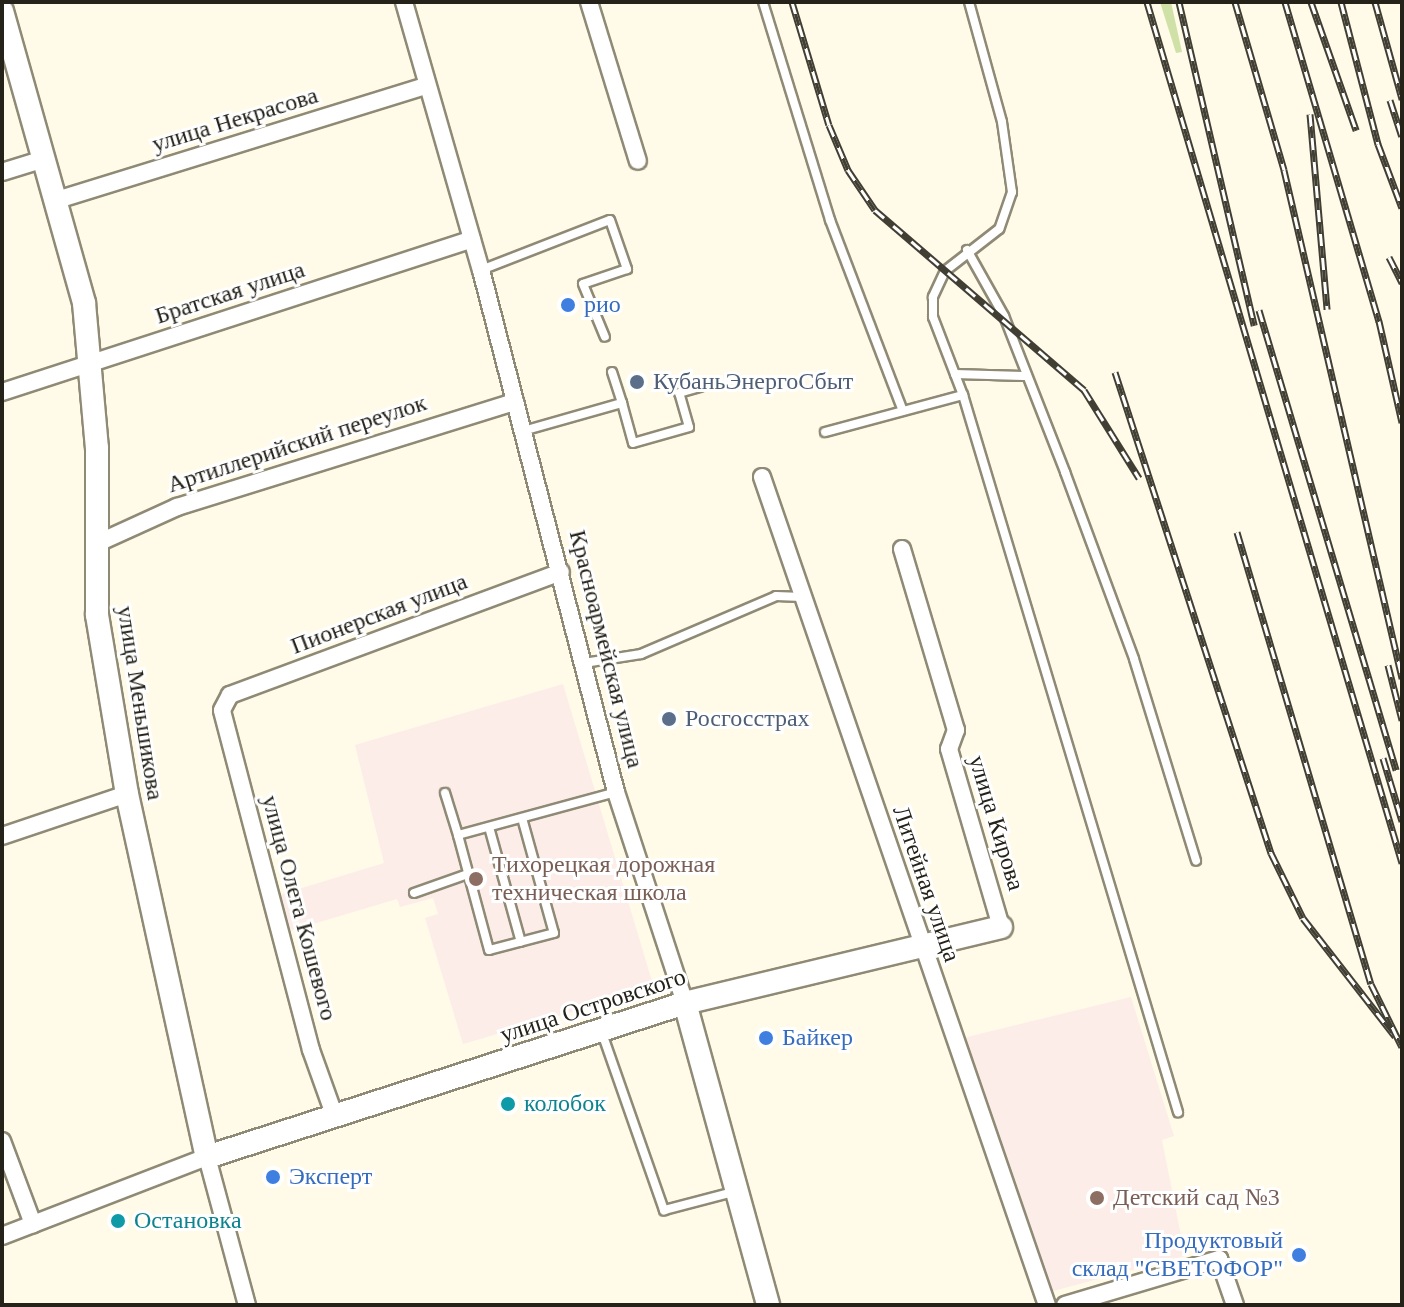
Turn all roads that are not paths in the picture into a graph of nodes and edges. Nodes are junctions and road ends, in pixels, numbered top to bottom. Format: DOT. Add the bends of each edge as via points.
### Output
graph roads {
  1 [pos="404,2"];
  2 [pos="589,2"];
  3 [pos="763,2"];
  4 [pos="969,2"];
  5 [pos="2,11"];
  6 [pos="426,86"];
  7 [pos="44,159"];
  8 [pos="638,161"];
  9 [pos="2,172"];
  10 [pos="57,200"];
  11 [pos="472,239"];
  12 [pos="967,250"];
  13 [pos="481,270"];
  14 [pos="605,337"];
  15 [pos="90,364"];
  16 [pos="612,372"];
  17 [pos="955,374"];
  18 [pos="1023,376"];
  19 [pos="700,387"];
  20 [pos="2,392"];
  21 [pos="963,395"];
  22 [pos="515,402"];
  23 [pos="622,403"];
  24 [pos="903,411"];
  25 [pos="523,431"];
  26 [pos="825,432"];
  27 [pos="762,477"];
  28 [pos="98,543"];
  29 [pos="902,549"];
  30 [pos="561,572"];
  31 [pos="802,597"];
  32 [pos="584,663"];
  33 [pos="222,710"];
  34 [pos="616,792"];
  35 [pos="445,793"];
  36 [pos="127,794"];
  37 [pos="522,818"];
  38 [pos="489,827"];
  39 [pos="458,835"];
  40 [pos="2,836"];
  41 [pos="1196,861"];
  42 [pos="468,874"];
  43 [pos="414,893"];
  44 [pos="1001,927"];
  45 [pos="521,942"];
  46 [pos="923,945"];
  47 [pos="685,1003"];
  48 [pos="601,1031"];
  49 [pos="1178,1112"];
  50 [pos="335,1117"];
  51 [pos="2,1141"];
  52 [pos="207,1157"];
  53 [pos="733,1192"];
  54 [pos="33,1224"];
  55 [pos="2,1236"];
  56 [pos="247,1305"];
  57 [pos="768,1305"];
  58 [pos="1047,1305"];
  59 [pos="1065,1305"];
  60 [pos="1235,1305"];
  1 -- 6 [label="street, Красноармейская улица"];
  2 -- 8 [label="street"];
  3 -- 24 [label="lane" via="830,220"];
  4 -- 12 [label="lane" via="1002,122 1012,192 999,229"];
  5 -- 7 [label="street, улица Меньшикова"];
  6 -- 10 [label="street, улица Некрасова"];
  6 -- 11 [label="street, Красноармейская улица"];
  7 -- 9 [label="street"];
  7 -- 10 [label="street, улица Меньшикова"];
  10 -- 15 [label="street, улица Меньшикова" via="84,303"];
  11 -- 13 [label="street, Красноармейская улица"];
  11 -- 15 [label="street, Братская улица"];
  12 -- 17 [label="lane" via="945,271 933,297 933,317"];
  12 -- 18 [label="lane" via="1004,316"];
  13 -- 14 [label="lane" via="610,220 627,269 583,284"];
  13 -- 22 [label="street, Красноармейская улица"];
  15 -- 20 [label="street, Братская улица"];
  15 -- 28 [label="street, улица Меньшикова"];
  16 -- 23 [label="lane"];
  17 -- 18 [label="lane"];
  17 -- 21 [label="lane"];
  18 -- 41 [label="lane" via="1134,659"];
  19 -- 23 [label="lane" via="679,393 689,427 633,443"];
  21 -- 24 [label="lane"];
  21 -- 49 [label="lane"];
  22 -- 25 [label="street, Красноармейская улица"];
  22 -- 28 [label="street, Артиллерийский переулок" via="177,507"];
  23 -- 25 [label="lane"];
  24 -- 26 [label="lane"];
  25 -- 30 [label="street, Красноармейская улица"];
  27 -- 31 [label="street, Литейная улица"];
  28 -- 36 [label="street, улица Меньшикова" via="97,615"];
  29 -- 44 [label="street, улица Кирова" via="956,730 949,749"];
  30 -- 32 [label="street, Красноармейская улица"];
  30 -- 33 [label="street, Пионерская улица" via="230,695"];
  31 -- 32 [label="lane" via="776,596 641,654"];
  31 -- 46 [label="street, Литейная улица"];
  32 -- 34 [label="street, Красноармейская улица"];
  33 -- 50 [label="street, улица Олега Кошевого" via="311,1050"];
  34 -- 37 [label="lane"];
  34 -- 47 [label="street, Красноармейская улица"];
  35 -- 39 [label="lane"];
  36 -- 40 [label="street"];
  36 -- 52 [label="street, улица Меньшикова"];
  37 -- 38 [label="lane"];
  37 -- 45 [label="lane" via="554,933"];
  38 -- 39 [label="lane"];
  38 -- 45 [label="lane"];
  39 -- 42 [label="lane"];
  42 -- 43 [label="lane"];
  42 -- 45 [label="lane" via="489,950"];
  44 -- 46 [label="street, улица Островского"];
  46 -- 47 [label="street, улица Островского"];
  46 -- 58 [label="street, Литейная улица"];
  47 -- 48 [label="street, улица Островского"];
  47 -- 53 [label="street, Красноармейская улица"];
  48 -- 50 [label="street, улица Островского"];
  48 -- 53 [label="lane" via="664,1210"];
  50 -- 52 [label="street, улица Островского"];
  51 -- 54 [label="street"];
  52 -- 54 [label="street"];
  52 -- 56 [label="street, улица Меньшикова"];
  53 -- 57 [label="street, Красноармейская улица"];
  54 -- 55 [label="street"];
  59 -- 60 [label="street" via="1219,1259"];
}
